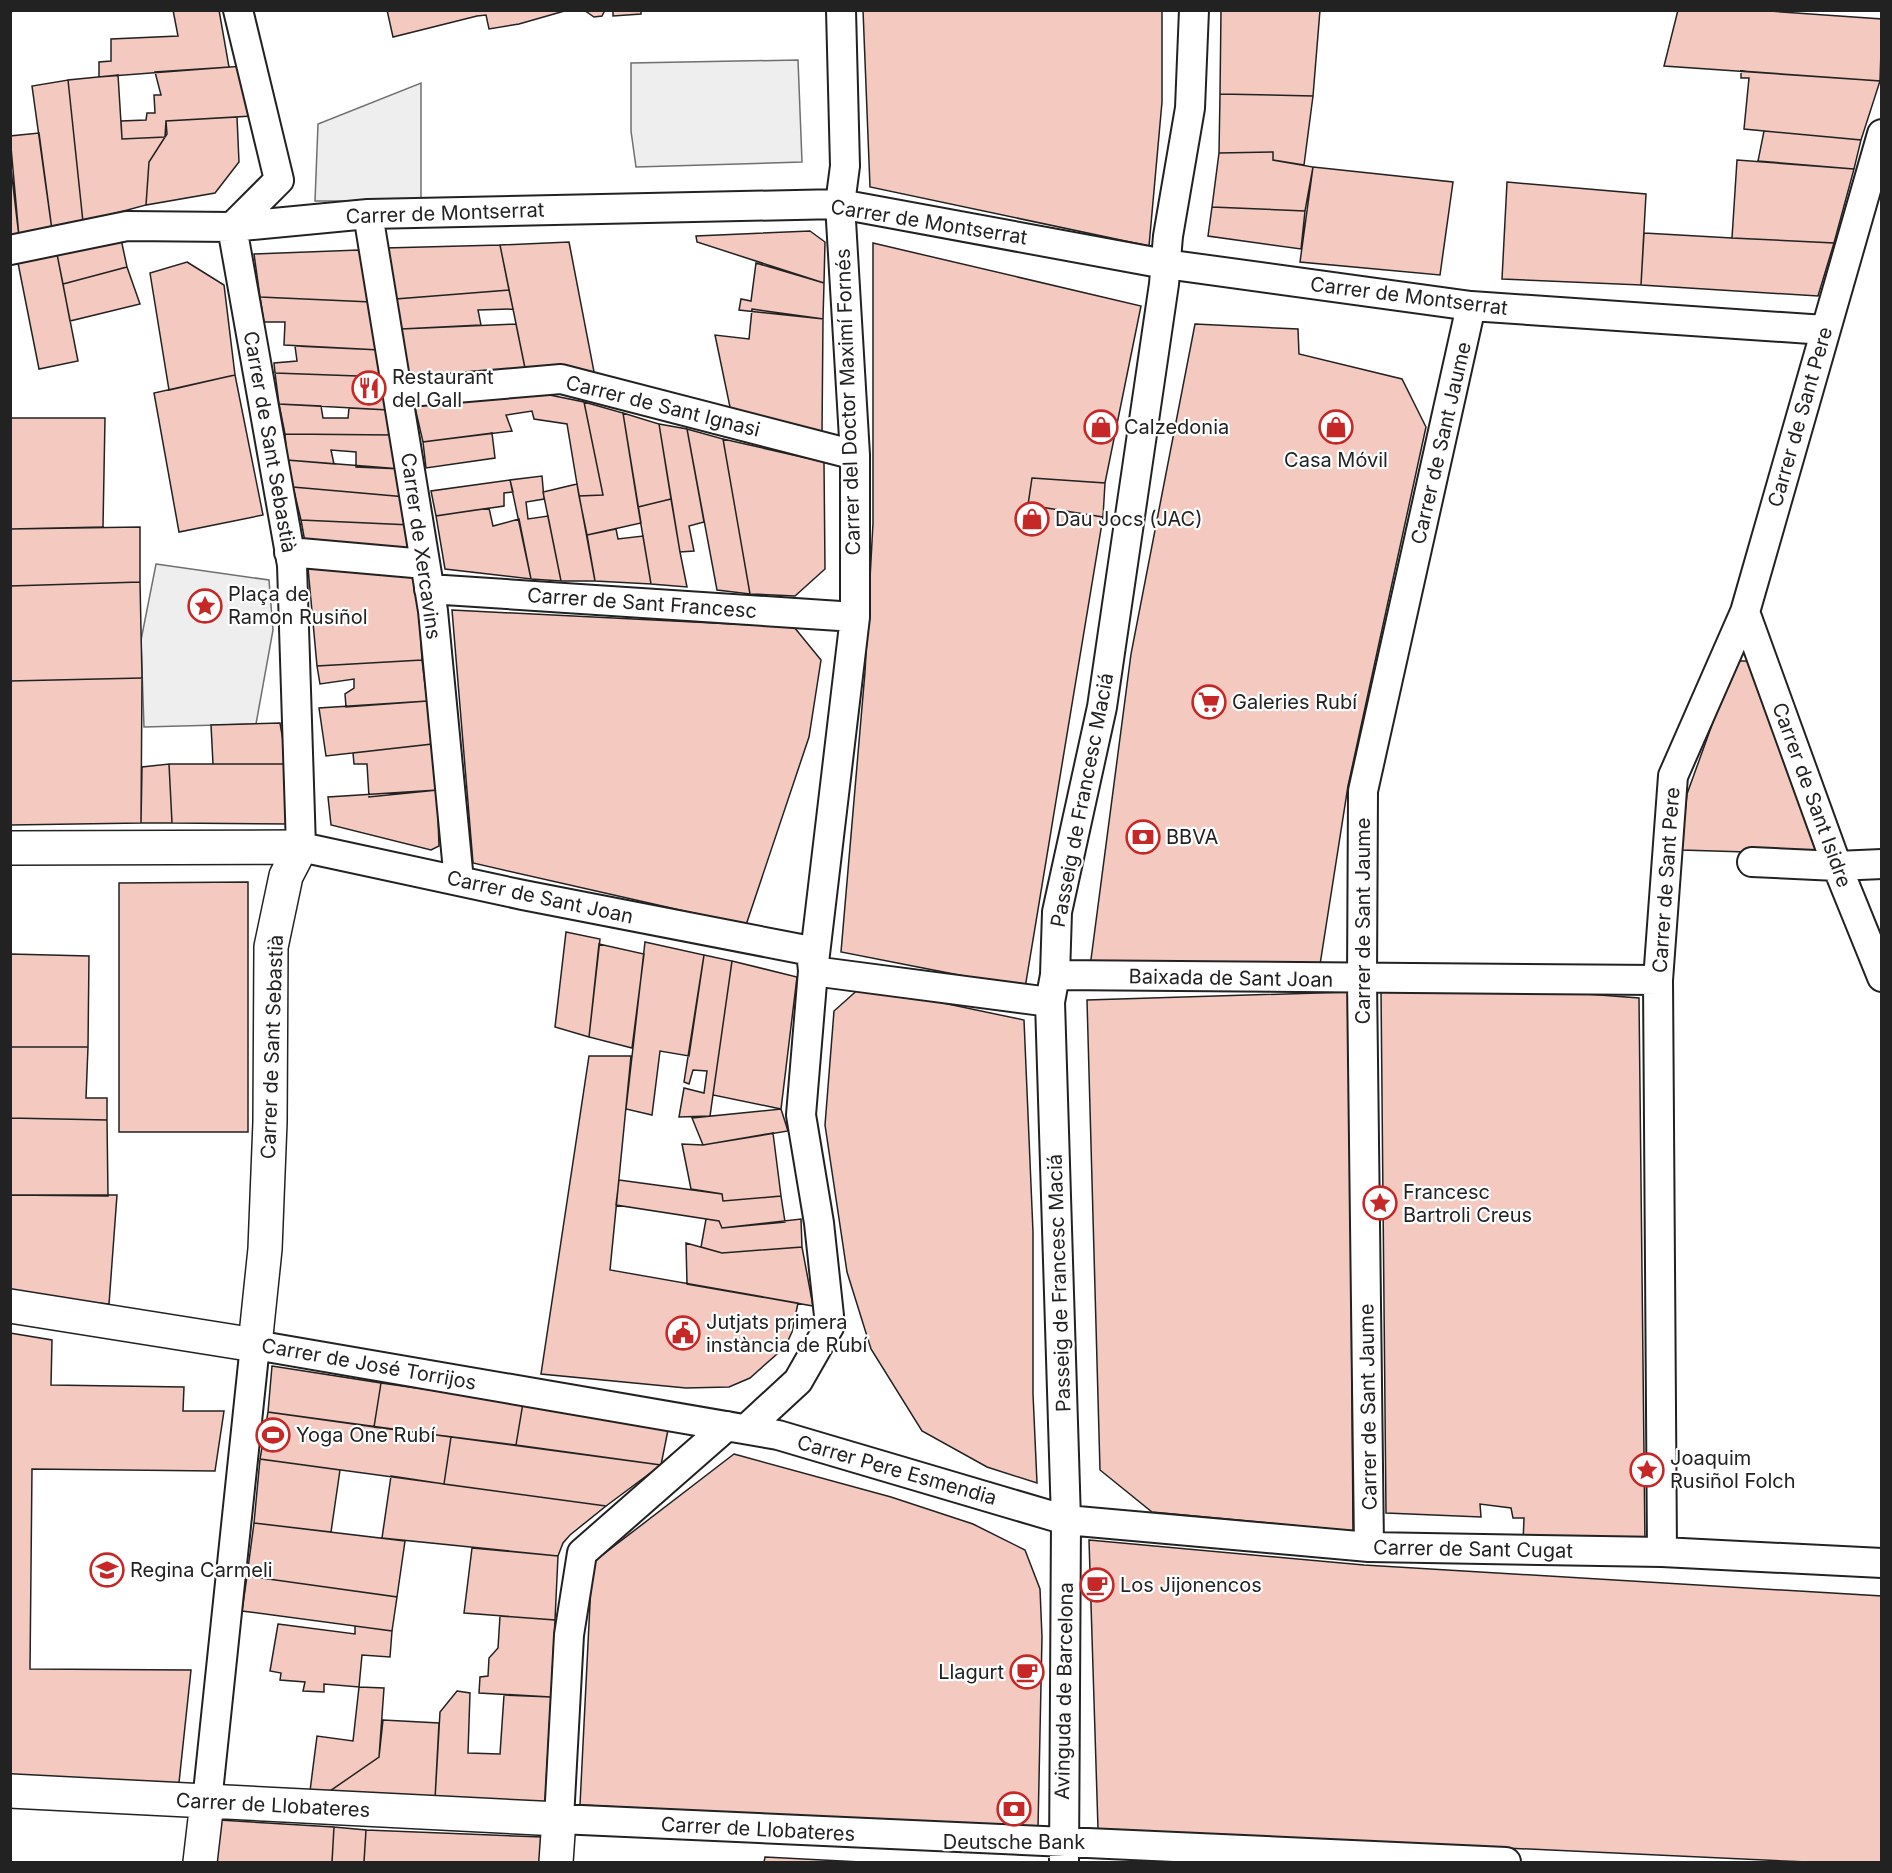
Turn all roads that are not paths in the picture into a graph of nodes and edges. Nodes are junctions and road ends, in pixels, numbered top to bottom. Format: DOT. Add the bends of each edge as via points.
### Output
graph roads {
  1 [pos="238,10"];
  2 [pos="841,10"];
  3 [pos="1194,10"];
  4 [pos="1881,134"];
  5 [pos="840,204"];
  6 [pos="369,214"];
  7 [pos="232,227"];
  8 [pos="10,250"];
  9 [pos="1165,264"];
  10 [pos="1471,306"];
  11 [pos="1825,330"];
  12 [pos="397,393"];
  13 [pos="855,454"];
  14 [pos="289,552"];
  15 [pos="427,577"];
  16 [pos="1745,612"];
  17 [pos="855,617"];
  18 [pos="301,847"];
  19 [pos="10,849"];
  20 [pos="1752,862"];
  21 [pos="1881,864"];
  22 [pos="1837,866"];
  23 [pos="459,881"];
  24 [pos="813,971"];
  25 [pos="1881,977"];
  26 [pos="1362,980"];
  27 [pos="1658,980"];
  28 [pos="1053,989"];
  29 [pos="10,1306"];
  30 [pos="255,1345"];
  31 [pos="737,1427"];
  32 [pos="1066,1520"];
  33 [pos="1369,1547"];
  34 [pos="1662,1552"];
  35 [pos="1881,1563"];
  36 [pos="10,1791"];
  37 [pos="207,1802"];
  38 [pos="559,1819"];
  39 [pos="1063,1853"];
  40 [pos="1401,1859"];
  41 [pos="200,1863"];
  42 [pos="556,1863"];
  43 [pos="1506,1863"];
  1 -- 7 [label="street" via="279,180"];
  2 -- 5 [label="street, Carrer del Doctor Maximí Fornés" via="845,166"];
  3 -- 9 [label="street, Passeig de Francesc Maciá" via="1190,108"];
  4 -- 11 [label="street, Carrer de Sant Pere"];
  5 -- 6 [label="street, Carrer de Montserrat"];
  5 -- 9 [label="street, Carrer de Montserrat"];
  5 -- 13 [label="street, Carrer del Doctor Maximí Fornés"];
  6 -- 7 [label="street, Carrer de Montserrat"];
  6 -- 12 [label="street, Carrer de Xercavins"];
  7 -- 8 [label="street, Carrer de Montserrat" via="127,226"];
  7 -- 14 [label="street, Carrer de Sant Sebastià"];
  9 -- 10 [label="street, Carrer de Montserrat"];
  9 -- 28 [label="street, Passeig de Francesc Maciá" via="1102,707 1057,912"];
  10 -- 11 [label="street, Carrer de Montserrat"];
  10 -- 26 [label="street, Carrer de Sant Jaume" via="1363,791"];
  11 -- 16 [label="street, Carrer de Sant Pere"];
  12 -- 13 [label="street, Carrer de Sant Ignasi" via="561,379"];
  12 -- 15 [label="street, Carrer de Xercavins"];
  13 -- 17 [label="street, Carrer del Doctor Maximí Fornés"];
  14 -- 15 [label="street, Carrer de Sant Francesc"];
  14 -- 18 [label="street, Carrer de Sant Sebastià"];
  15 -- 17 [label="street, Carrer de Sant Francesc"];
  15 -- 23 [label="street, Carrer de Xercavins"];
  16 -- 22 [label="street, Carrer de Sant Isidre"];
  16 -- 27 [label="street, Carrer de Sant Pere" via="1673,776"];
  17 -- 24 [label="street, Carrer del Doctor Maximí Fornés"];
  18 -- 19 [label="street, Carrer de Sant Joan"];
  18 -- 23 [label="street, Carrer de Sant Joan"];
  18 -- 30 [label="street, Carrer de Sant Sebastià" via="286,876 271,947 270,1133 265,1249"];
  20 -- 22 [label="street"];
  21 -- 22 [label="street"];
  22 -- 25 [label="street, Carrer de Sant Isidre"];
  23 -- 24 [label="street, Carrer de Sant Joan" via="811,951"];
  24 -- 28 [label="street"];
  24 -- 31 [label="street, Carrer del Doctor Maximí Fornés" via="801,1115 819,1223 830,1325 798,1381"];
  26 -- 27 [label="street, Baixada de Sant Joan"];
  26 -- 28 [label="street, Baixada de Sant Joan"];
  26 -- 33 [label="street, Carrer de Sant Jaume"];
  27 -- 34 [label="street, Carrer de Sant Pere"];
  28 -- 32 [label="street, Passeig de Francesc Maciá"];
  29 -- 30 [label="street, Carrer de José Torrijos"];
  30 -- 31 [label="street, Carrer de José Torrijos"];
  30 -- 37 [label="street, Carrer de Sant Sebastià"];
  31 -- 32 [label="street, Carrer Pere Esmendia" via="778,1435"];
  31 -- 38 [label="street, Carrer del Doctor Maximí Fornés" via="582,1553 569,1635"];
  32 -- 33 [label="street, Carrer de Sant Cugat"];
  32 -- 39 [label="street, Avinguda de Barcelona"];
  33 -- 34 [label="street, Carrer de Sant Cugat"];
  34 -- 35 [label="street, Carrer de Sant Cugat"];
  36 -- 37 [label="street, Carrer de Llobateres"];
  37 -- 38 [label="street, Carrer de Llobateres"];
  37 -- 41 [label="street"];
  38 -- 39 [label="street, Carrer de Llobateres"];
  38 -- 42 [label="street"];
  39 -- 40 [label="street, Carrer de Llobateres"];
  40 -- 43 [label="street, Carrer de Llobateres"];
}
